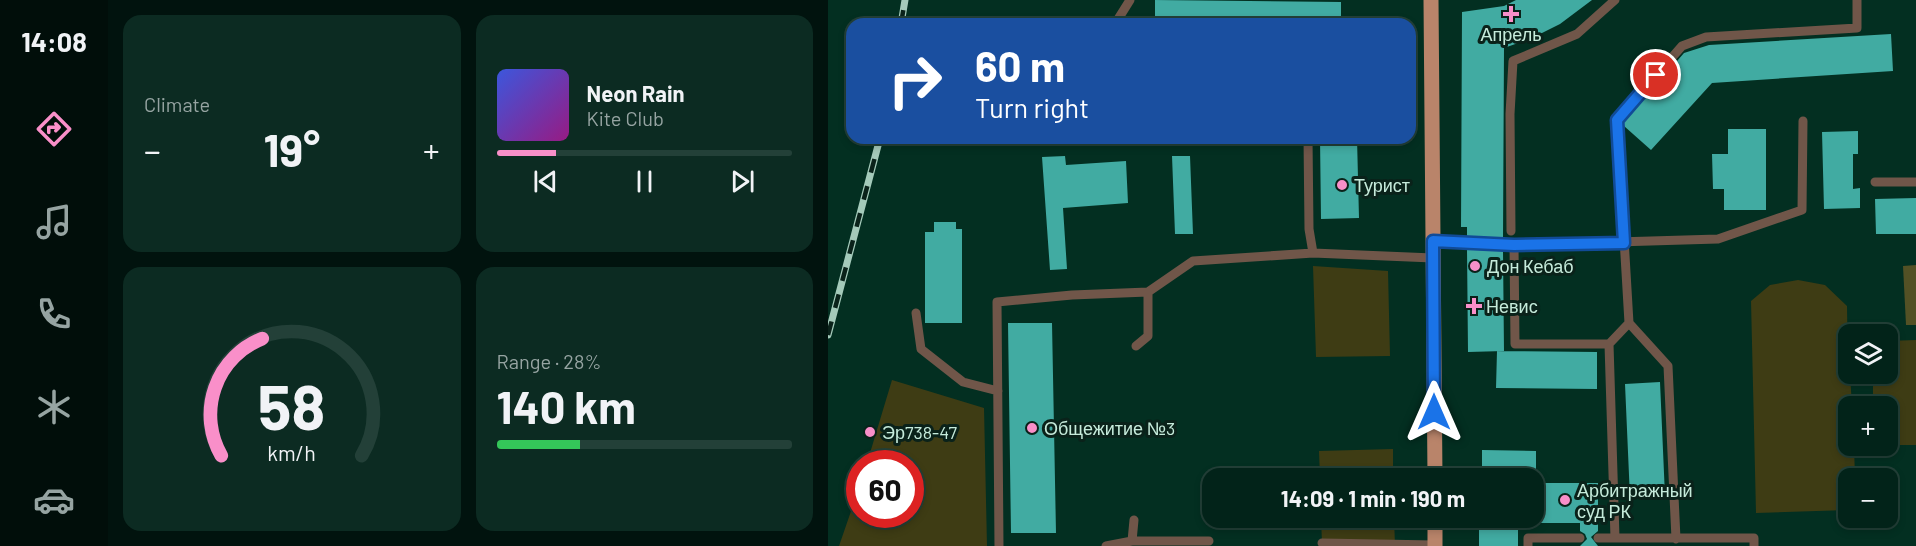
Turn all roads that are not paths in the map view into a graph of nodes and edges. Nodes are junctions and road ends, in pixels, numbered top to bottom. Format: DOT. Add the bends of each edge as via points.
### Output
graph roads {
  1 [pos="1130,0"];
  2 [pos="1431,0"];
  3 [pos="1616,0"];
  4 [pos="1857,0"];
  5 [pos="1118,18"];
  6 [pos="1803,121"];
  7 [pos="1308,144"];
  8 [pos="1875,182"];
  9 [pos="1916,182"];
  10 [pos="1511,231"];
  11 [pos="1433,241"];
  12 [pos="1624,243"];
  13 [pos="1514,245"];
  14 [pos="1313,253"];
  15 [pos="1433,258"];
  16 [pos="1148,292"];
  17 [pos="916,313"];
  18 [pos="1629,323"];
  19 [pos="1609,344"];
  20 [pos="1136,346"];
  21 [pos="998,391"];
  22 [pos="1435,468"];
  23 [pos="1134,520"];
  24 [pos="1435,528"];
  25 [pos="1580,538"];
  26 [pos="1598,538"];
  27 [pos="1615,538"];
  28 [pos="1676,539"];
  29 [pos="1132,541"];
  30 [pos="1209,541"];
  31 [pos="1659,542"];
  32 [pos="1322,543"];
  33 [pos="1335,545"];
  34 [pos="999,546"];
  35 [pos="1106,546"];
  36 [pos="1435,546"];
  37 [pos="1528,546"];
  38 [pos="1754,546"];
  1 -- 5 [label="lane"];
  2 -- 11 [label="main road"];
  3 -- 10 [label="lane" via="1577,34 1513,61"];
  4 -- 12 [label="lane" via="1857,27 1706,37 1682,46 1617,120"];
  6 -- 12 [label="lane" via="1802,210 1718,239"];
  7 -- 14 [label="lane"];
  8 -- 9 [label="lane"];
  11 -- 13 [label="lane"];
  11 -- 15 [label="main road"];
  12 -- 13 [label="lane"];
  12 -- 18 [label="lane"];
  13 -- 19 [label="lane" via="1515,344"];
  14 -- 15 [label="lane"];
  14 -- 16 [label="lane" via="1193,261"];
  15 -- 22 [label="main road"];
  16 -- 20 [label="lane" via="1148,336"];
  16 -- 21 [label="lane" via="997,302"];
  17 -- 21 [label="lane" via="921,349 963,382"];
  18 -- 19 [label="lane"];
  18 -- 28 [label="lane" via="1668,366"];
  19 -- 27 [label="lane"];
  21 -- 34 [label="lane"];
  23 -- 29 [label="lane"];
  24 -- 36 [label="main road"];
  25 -- 37 [label="lane" via="1528,538"];
  26 -- 27 [label="lane"];
  27 -- 31 [label="lane"];
  28 -- 31 [label="lane"];
  28 -- 38 [label="lane" via="1754,538"];
  29 -- 30 [label="lane"];
  29 -- 35 [label="lane"];
  32 -- 33 [label="lane"];
  33 -- 36 [label="lane"];
}
